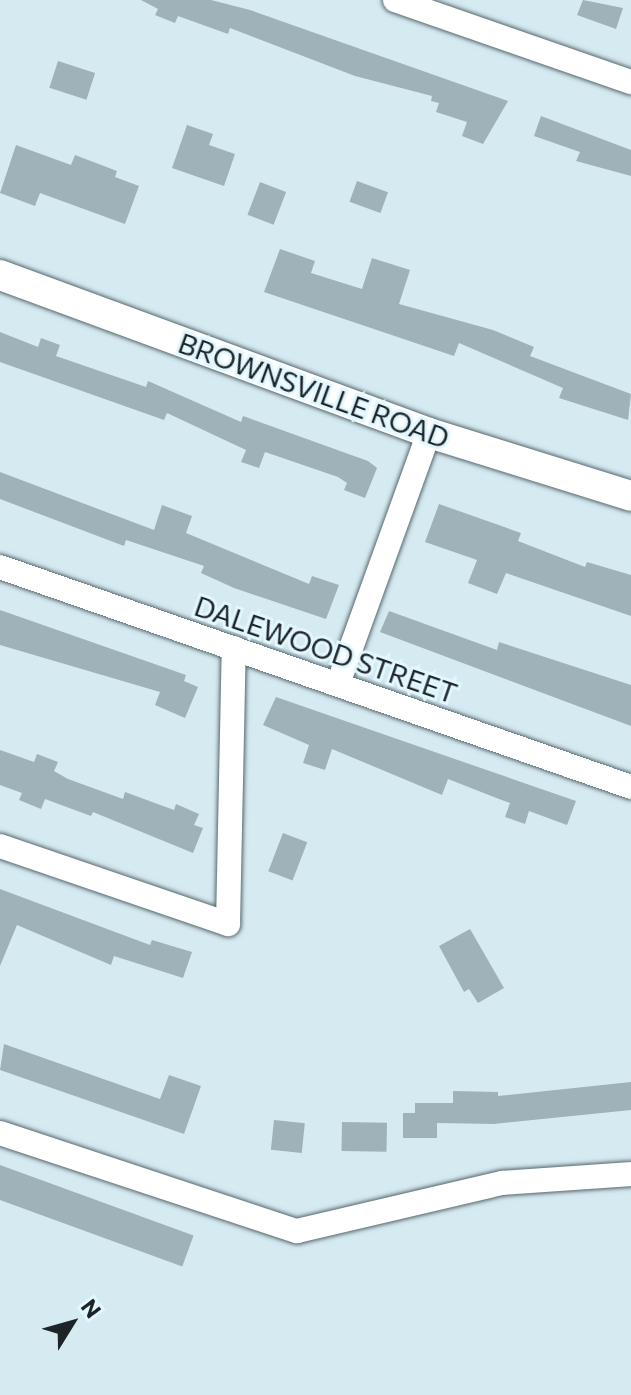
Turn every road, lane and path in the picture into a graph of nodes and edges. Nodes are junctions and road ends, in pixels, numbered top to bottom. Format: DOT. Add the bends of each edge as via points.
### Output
graph roads {
  1 [pos="395,0"];
  2 [pos="631,82"];
  3 [pos="0,275"];
  4 [pos="429,433"];
  5 [pos="631,496"];
  6 [pos="0,567"];
  7 [pos="234,648"];
  8 [pos="338,684"];
  9 [pos="631,787"];
  10 [pos="0,846"];
  11 [pos="0,1133"];
  12 [pos="631,1174"];
  1 -- 2 [label="street"];
  3 -- 4 [label="main road, BROWNSVILLE ROAD"];
  4 -- 5 [label="main road, BROWNSVILLE ROAD"];
  4 -- 8 [label="street"];
  6 -- 7 [label="street, DALEWOOD STREET"];
  7 -- 8 [label="street, DALEWOOD STREET"];
  7 -- 10 [label="street" via="228,924"];
  8 -- 9 [label="street, DALEWOOD STREET"];
  11 -- 12 [label="street" via="297,1231 502,1183"];
}
